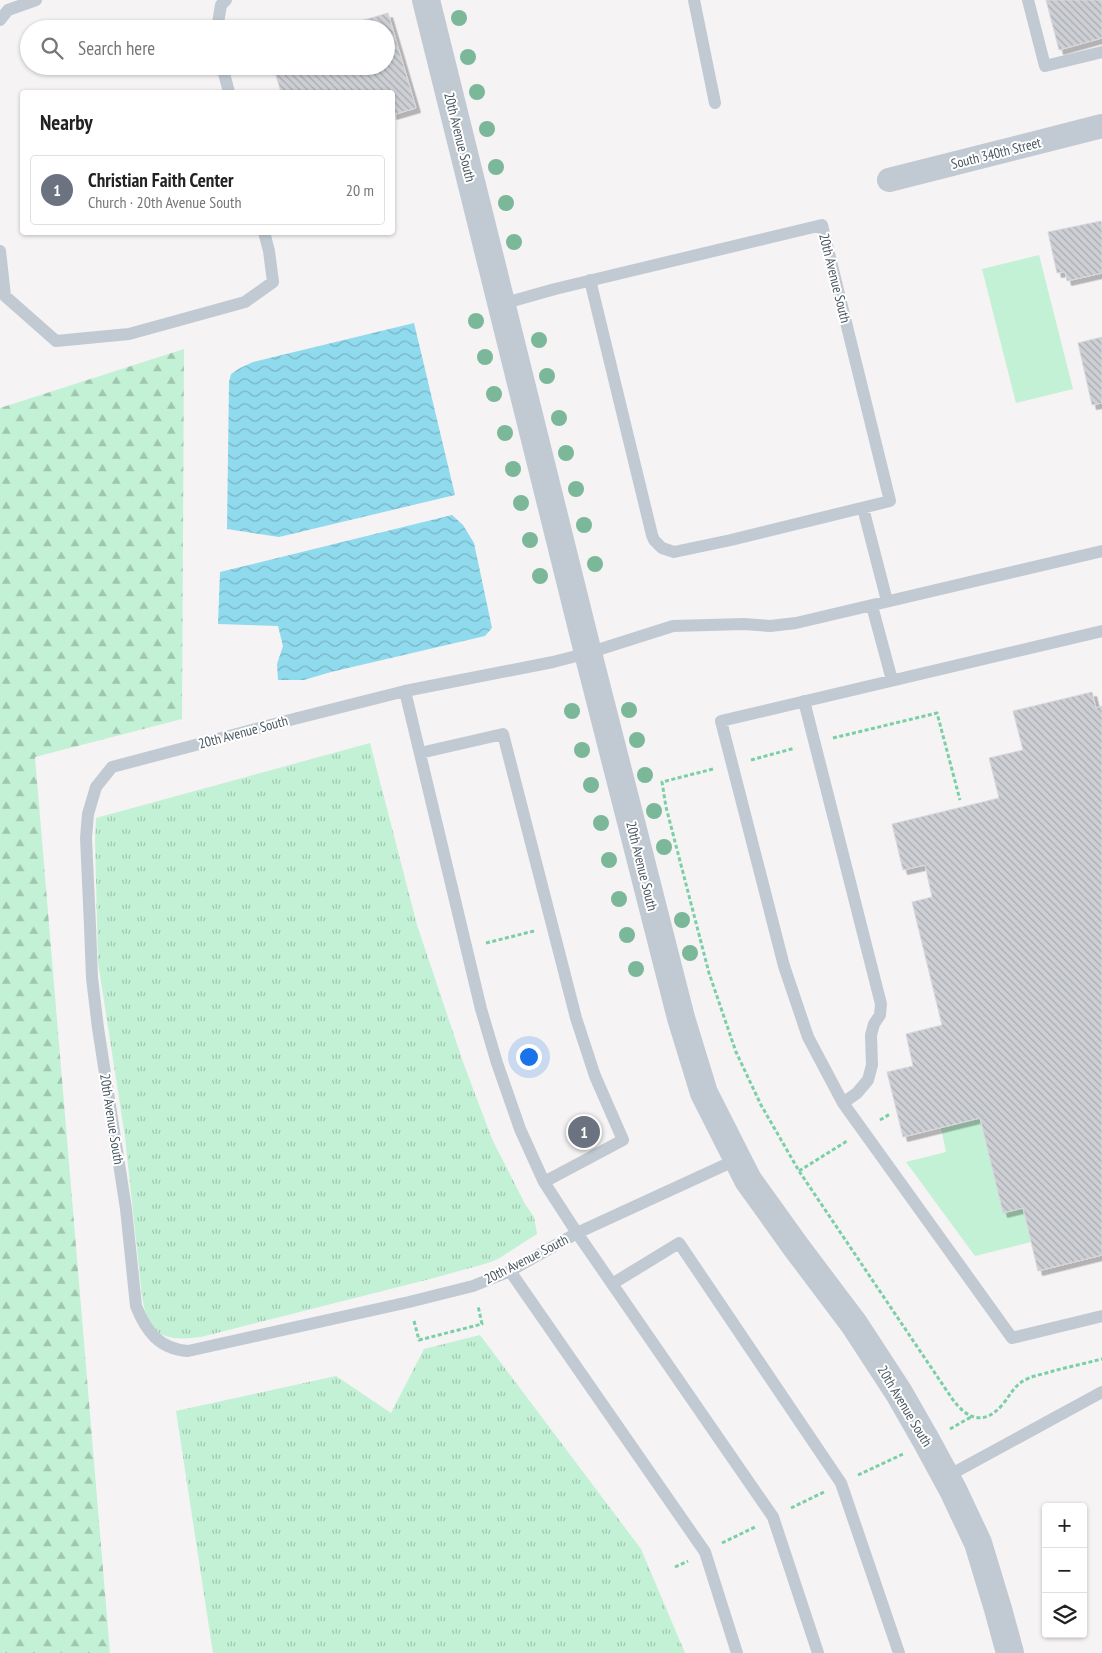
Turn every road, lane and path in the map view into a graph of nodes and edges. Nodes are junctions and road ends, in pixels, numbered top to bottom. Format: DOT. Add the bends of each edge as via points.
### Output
graph roads {
  1 [pos="36,0"];
  2 [pos="226,0"];
  3 [pos="426,0"];
  4 [pos="694,0"];
  5 [pos="1028,0"];
  6 [pos="0,20"];
  7 [pos="218,20"];
  8 [pos="1102,52"];
  9 [pos="224,75"];
  10 [pos="228,90"];
  11 [pos="715,103"];
  12 [pos="1102,126"];
  13 [pos="889,180"];
  14 [pos="265,235"];
  15 [pos="0,251"];
  16 [pos="590,280"];
  17 [pos="502,304"];
  18 [pos="863,508"];
  19 [pos="1102,551"];
  20 [pos="887,601"];
  21 [pos="872,606"];
  22 [pos="1102,631"];
  23 [pos="588,653"];
  24 [pos="892,680"];
  25 [pos="405,691"];
  26 [pos="804,701"];
  27 [pos="420,753"];
  28 [pos="662,782"];
  29 [pos="553,926"];
  30 [pos="466,948"];
  31 [pos="842,1103"];
  32 [pos="738,1159"];
  33 [pos="544,1182"];
  34 [pos="577,1233"];
  35 [pos="510,1271"];
  36 [pos="612,1284"];
  37 [pos="1102,1316"];
  38 [pos="1102,1359"];
  39 [pos="1102,1392"];
  40 [pos="946,1477"];
  41 [pos="737,1653"];
  42 [pos="818,1653"];
  43 [pos="899,1653"];
  44 [pos="1010,1653"];
  1 -- 6 [label="lane" via="8,10"];
  2 -- 7 [label="lane" via="221,5"];
  3 -- 17 [label="street, 20th Avenue South"];
  4 -- 11 [label="lane"];
  5 -- 8 [label="lane" via="1045,66"];
  9 -- 10 [label="lane"];
  12 -- 13 [label="street, South 340th Street"];
  14 -- 15 [label="lane" via="273,282 245,302 129,334 56,341 5,296"];
  16 -- 17 [label="lane, 20th Avenue South"];
  16 -- 18 [label="lane" via="652,536 662,548 674,552"];
  16 -- 18 [label="lane, 20th Avenue South" via="822,224 890,502"];
  17 -- 23 [label="street, 20th Avenue South"];
  18 -- 20 [label="lane"];
  19 -- 20 [label="lane, 20th Avenue South"];
  20 -- 21 [label="lane, 20th Avenue South"];
  21 -- 23 [label="lane, 20th Avenue South" via="770,626 673,626"];
  21 -- 24 [label="lane"];
  22 -- 24 [label="lane"];
  23 -- 25 [label="lane, 20th Avenue South"];
  23 -- 32 [label="street, 20th Avenue South" via="681,1018 704,1093"];
  24 -- 26 [label="lane"];
  25 -- 27 [label="lane"];
  25 -- 35 [label="lane, 20th Avenue South" via="112,767 96,787 88,814 86,838 92,978 126,1210 136,1306 150,1334 176,1350 188,1351 409,1302 473,1286"];
  26 -- 31 [label="lane" via="881,1004 871,1035 872,1065 868,1080"];
  26 -- 31 [label="lane" via="721,721 784,966 808,1037"];
  27 -- 29 [label="lane" via="503,734"];
  27 -- 30 [label="lane"];
  28 -- 38 [label="path" via="709,973 736,1052 761,1105 799,1172 961,1411 971,1417 985,1417 995,1412 1015,1387 1029,1378"];
  29 -- 30 [label="path"];
  29 -- 33 [label="lane" via="576,1018 595,1076 623,1140"];
  30 -- 33 [label="lane" via="497,1062 520,1129"];
  31 -- 37 [label="lane" via="1012,1338"];
  32 -- 34 [label="lane, 20th Avenue South"];
  32 -- 40 [label="street, 20th Avenue South" via="748,1180 854,1324 899,1393"];
  33 -- 34 [label="lane"];
  34 -- 35 [label="lane, 20th Avenue South"];
  34 -- 36 [label="lane"];
  35 -- 41 [label="lane" via="705,1552"];
  36 -- 42 [label="lane" via="773,1517"];
  36 -- 43 [label="lane" via="679,1243 841,1483"];
  39 -- 40 [label="lane"];
  40 -- 44 [label="street, 20th Avenue South" via="978,1543"];
}
